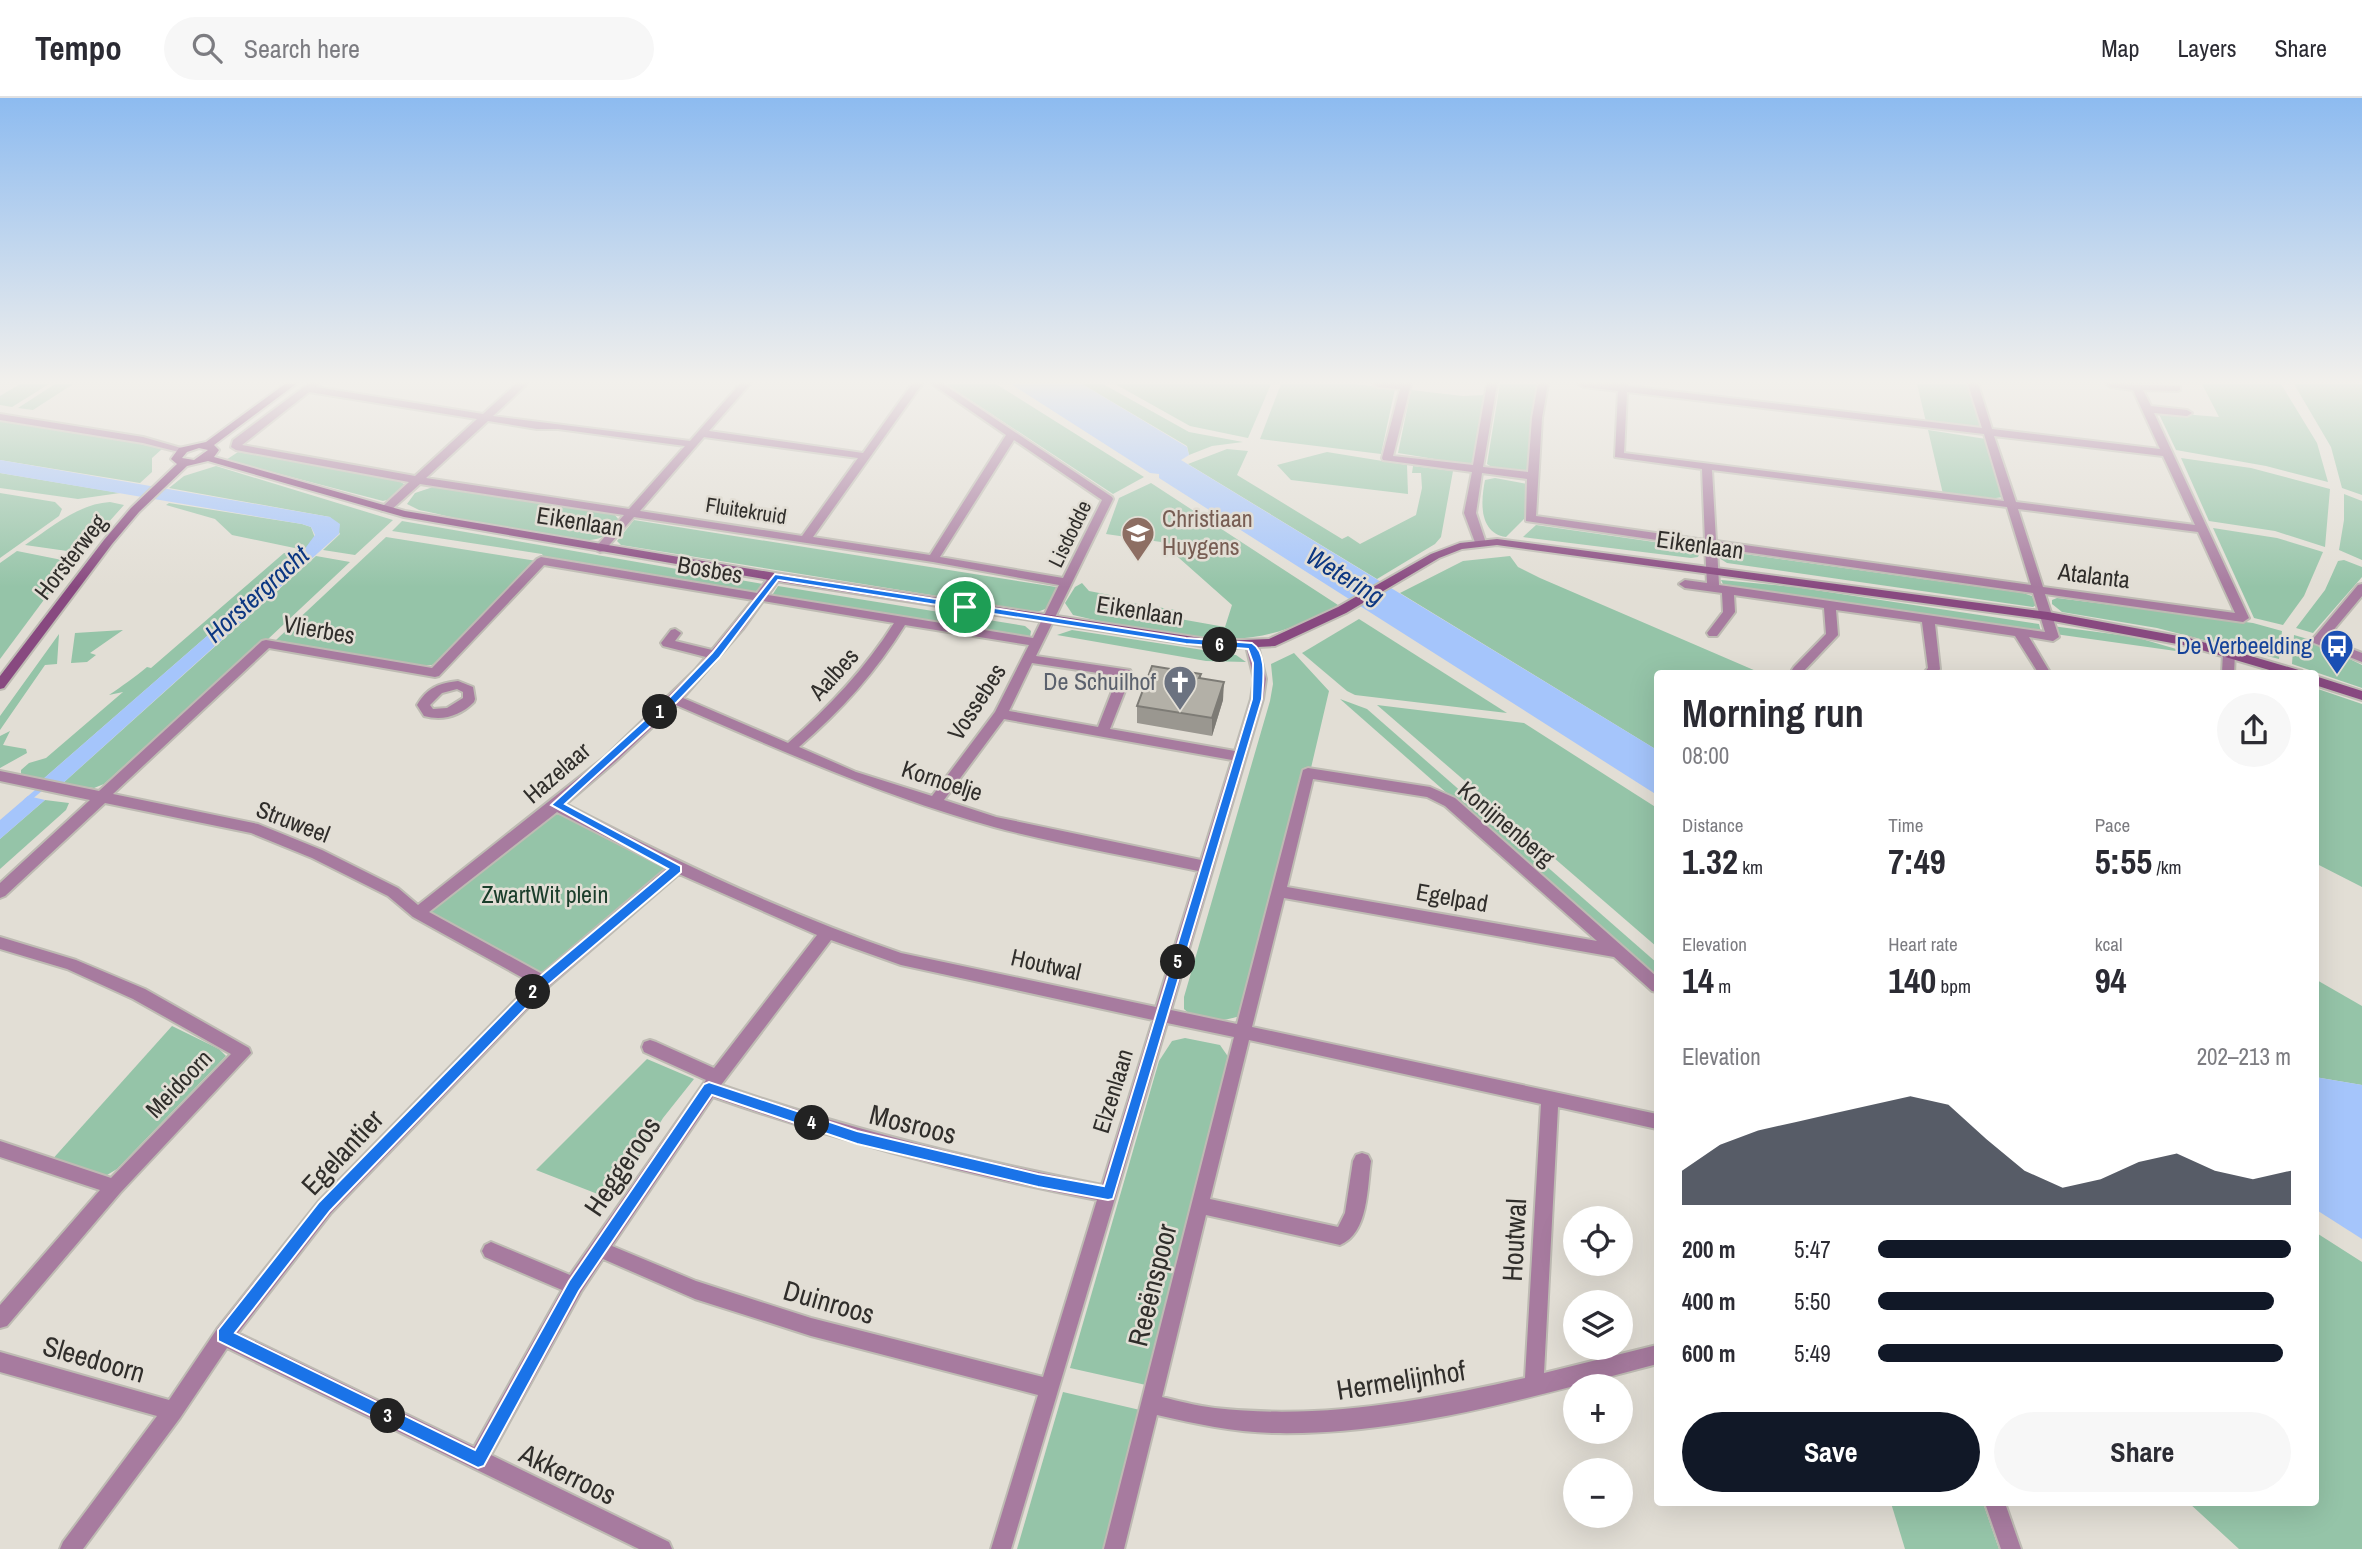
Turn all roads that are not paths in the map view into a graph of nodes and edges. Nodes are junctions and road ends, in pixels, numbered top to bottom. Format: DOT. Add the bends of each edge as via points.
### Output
graph roads {
  1 [pos="182,452"];
  2 [pos="206,452"];
  3 [pos="209,452"];
  4 [pos="251,452"];
  5 [pos="449,452"];
  6 [pos="685,452"];
  7 [pos="834,452"];
  8 [pos="868,452"];
  9 [pos="1001,452"];
  10 [pos="1040,452"];
  11 [pos="1389,452"];
  12 [pos="1481,452"];
  13 [pos="1536,452"];
  14 [pos="1619,452"];
  15 [pos="1995,452"];
  16 [pos="2156,452"];
  17 [pos="2167,453"];
  18 [pos="865,456"];
  19 [pos="184,463"];
  20 [pos="1707,467"];
  21 [pos="1478,470"];
  22 [pos="1533,476"];
  23 [pos="418,480"];
  24 [pos="2012,505"];
  25 [pos="386,509"];
  26 [pos="630,513"];
  27 [pos="2203,529"];
  28 [pos="805,540"];
  29 [pos="1480,543"];
  30 [pos="1711,545"];
  31 [pos="600,549"];
  32 [pos="933,559"];
  33 [pos="1712,570"];
  34 [pos="775,577"];
  35 [pos="1068,583"];
  36 [pos="1685,584"];
  37 [pos="1713,588"];
  38 [pos="2362,588"];
  39 [pos="1728,590"];
  40 [pos="2040,590"];
  41 [pos="761,599"];
  42 [pos="1830,606"];
  43 [pos="2048,617"];
  44 [pos="1050,620"];
  45 [pos="1928,620"];
  46 [pos="901,621"];
  47 [pos="675,633"];
  48 [pos="1713,633"];
  49 [pos="2020,633"];
  50 [pos="1038,643"];
  51 [pos="1252,646"];
  52 [pos="2229,652"];
  53 [pos="715,655"];
  54 [pos="2362,658"];
  55 [pos="1031,659"];
  56 [pos="1798,670"];
  57 [pos="1933,670"];
  58 [pos="2043,670"];
  59 [pos="2228,670"];
  60 [pos="2285,670"];
  61 [pos="435,673"];
  62 [pos="2319,681"];
  63 [pos="0,685"];
  64 [pos="442,687"];
  65 [pos="2362,696"];
  66 [pos="674,699"];
  67 [pos="1001,714"];
  68 [pos="1102,733"];
  69 [pos="790,748"];
  70 [pos="1240,757"];
  71 [pos="0,776"];
  72 [pos="102,798"];
  73 [pos="934,803"];
  74 [pos="556,805"];
  75 [pos="1208,867"];
  76 [pos="676,869"];
  77 [pos="1279,891"];
  78 [pos="0,892"];
  79 [pos="418,913"];
  80 [pos="827,935"];
  81 [pos="0,943"];
  82 [pos="1617,951"];
  83 [pos="543,982"];
  84 [pos="1654,983"];
  85 [pos="1161,1017"];
  86 [pos="1245,1034"];
  87 [pos="650,1047"];
  88 [pos="713,1082"];
  89 [pos="1550,1100"];
  90 [pos="1654,1120"];
  91 [pos="0,1149"];
  92 [pos="1362,1161"];
  93 [pos="114,1187"];
  94 [pos="1108,1194"];
  95 [pos="1201,1205"];
  96 [pos="599,1249"];
  97 [pos="491,1251"];
  98 [pos="574,1286"];
  99 [pos="0,1319"];
  100 [pos="223,1336"];
  101 [pos="1654,1356"];
  102 [pos="0,1362"];
  103 [pos="1534,1384"];
  104 [pos="1050,1388"];
  105 [pos="1152,1404"];
  106 [pos="173,1411"];
  107 [pos="478,1460"];
  108 [pos="1996,1506"];
  109 [pos="70,1549"];
  110 [pos="662,1549"];
  111 [pos="1001,1549"];
  112 [pos="1114,1549"];
  113 [pos="2011,1549"];
  1 -- 19 [label="street" via="176,459"];
  2 -- 19 [label="street"];
  3 -- 25 [label="street, Eikenlaan"];
  4 -- 23 [label="street, Fluitekruid"];
  5 -- 23 [label="street"];
  6 -- 26 [label="street"];
  7 -- 18 [label="street"];
  8 -- 18 [label="street"];
  9 -- 32 [label="street"];
  10 -- 35 [label="street, Lisdodde" via="1108,499"];
  11 -- 21 [label="street" via="1387,458"];
  12 -- 21 [label="street"];
  13 -- 22 [label="street, Atalanta"];
  14 -- 20 [label="street"];
  15 -- 24 [label="street"];
  16 -- 17 [label="street"];
  17 -- 27 [label="street, Atalanta"];
  18 -- 28 [label="street"];
  19 -- 63 [label="street, Horsterweg" via="135,510"];
  20 -- 24 [label="street"];
  20 -- 30 [label="street"];
  21 -- 22 [label="street"];
  21 -- 29 [label="street" via="1470,513"];
  22 -- 30 [label="street, Atalanta" via="1530,519"];
  23 -- 25 [label="street"];
  23 -- 26 [label="street, Fluitekruid"];
  24 -- 27 [label="street"];
  24 -- 40 [label="street"];
  25 -- 31 [label="street, Eikenlaan"];
  26 -- 28 [label="street, Fluitekruid"];
  26 -- 31 [label="street"];
  27 -- 40 [label="street, Atalanta" via="2243,618"];
  28 -- 32 [label="street, Fluitekruid"];
  29 -- 33 [label="street, Eikenlaan" via="1552,547"];
  29 -- 51 [label="street, Eikenlaan" via="1460,546 1402,573 1295,634"];
  30 -- 33 [label="street"];
  30 -- 40 [label="street, Atalanta"];
  31 -- 34 [label="street, Eikenlaan"];
  32 -- 35 [label="street, Fluitekruid"];
  33 -- 37 [label="street"];
  33 -- 43 [label="street, Eikenlaan"];
  34 -- 41 [label="street, Hazelaar"];
  34 -- 44 [label="street, Eikenlaan"];
  35 -- 44 [label="street, Lisdodde"];
  36 -- 37 [label="street"];
  37 -- 39 [label="street"];
  38 -- 54 [label="street" via="2319,640"];
  39 -- 42 [label="street"];
  39 -- 48 [label="street" via="1729,612"];
  40 -- 43 [label="street"];
  41 -- 46 [label="street, Bosbes"];
  41 -- 53 [label="street, Hazelaar"];
  41 -- 61 [label="street, Bosbes" via="541,561"];
  42 -- 45 [label="street"];
  42 -- 56 [label="street" via="1832,635"];
  43 -- 49 [label="street" via="2053,637"];
  43 -- 52 [label="street, Eikenlaan"];
  44 -- 50 [label="street, Vossebes"];
  44 -- 51 [label="street, Eikenlaan"];
  45 -- 49 [label="street"];
  45 -- 57 [label="street"];
  46 -- 50 [label="street, Bosbes"];
  46 -- 69 [label="street, Aalbes" via="855,690"];
  47 -- 53 [label="street" via="667,643"];
  49 -- 58 [label="street"];
  50 -- 55 [label="street, Vossebes"];
  51 -- 70 [label="street, Elzenlaan" via="1260,679"];
  52 -- 59 [label="street"];
  52 -- 60 [label="street, Eikenlaan"];
  53 -- 66 [label="street, Hazelaar"];
  55 -- 67 [label="street, Vossebes"];
  55 -- 68 [label="street, Vossebes" via="1126,673"];
  61 -- 64 [label="street"];
  61 -- 72 [label="street, Vlierbes" via="266,644"];
  62 -- 65 [label="street"];
  66 -- 69 [label="street, Kornoelje"];
  66 -- 74 [label="street, Hazelaar"];
  67 -- 68 [label="street"];
  67 -- 73 [label="street, Vossebes"];
  68 -- 70 [label="street"];
  69 -- 73 [label="street, Kornoelje"];
  70 -- 75 [label="street, Elzenlaan"];
  71 -- 72 [label="street, Struweel"];
  72 -- 78 [label="street"];
  72 -- 79 [label="street, Struweel" via="253,828 383,887"];
  73 -- 75 [label="street, Kornoelje" via="1062,839"];
  74 -- 76 [label="street, Houtwal"];
  74 -- 79 [label="street, Hazelaar"];
  75 -- 85 [label="street, Elzenlaan"];
  76 -- 80 [label="street, Houtwal"];
  76 -- 83 [label="street, Egelantier"];
  77 -- 82 [label="street, Egelpad"];
  77 -- 82 [label="street, Konijnenberg" via="1308,773 1430,792 1450,802"];
  77 -- 86 [label="street, Konijnenberg"];
  79 -- 83 [label="street, Struweel"];
  80 -- 85 [label="street, Houtwal" via="901,959"];
  80 -- 88 [label="street, Heggeroos"];
  81 -- 93 [label="street, Meidoorn" via="71,964 139,994 243,1053"];
  82 -- 84 [label="street, Konijnenberg"];
  83 -- 100 [label="street, Egelantier" via="324,1207"];
  85 -- 86 [label="street, Houtwal"];
  85 -- 94 [label="street, Elzenlaan"];
  86 -- 89 [label="street, Houtwal"];
  86 -- 95 [label="street, Reeënspoor"];
  87 -- 88 [label="street"];
  88 -- 94 [label="street, Mosroos" via="857,1138"];
  88 -- 96 [label="street, Heggeroos"];
  89 -- 90 [label="street, Houtwal"];
  89 -- 103 [label="street, Houtwal"];
  91 -- 93 [label="street"];
  92 -- 95 [label="street" via="1353,1220 1340,1236"];
  93 -- 99 [label="street, Meidoorn"];
  94 -- 104 [label="street, Elzenlaan"];
  95 -- 105 [label="street, Reeënspoor"];
  96 -- 98 [label="street, Heggeroos"];
  96 -- 104 [label="street, Duinroos" via="695,1290 811,1327"];
  97 -- 98 [label="street"];
  98 -- 107 [label="street, Heggeroos"];
  100 -- 106 [label="street, Egelantier"];
  100 -- 107 [label="street, Akkerroos"];
  101 -- 103 [label="street, Hermelijnhof"];
  102 -- 106 [label="street, Sleedoorn"];
  103 -- 105 [label="street, Hermelijnhof" via="1390,1414 1256,1424 1183,1415"];
  104 -- 111 [label="street, Elzenlaan"];
  105 -- 112 [label="street, Reeënspoor"];
  106 -- 109 [label="street, Egelantier"];
  107 -- 110 [label="street, Akkerroos"];
  108 -- 113 [label="street"];
}
